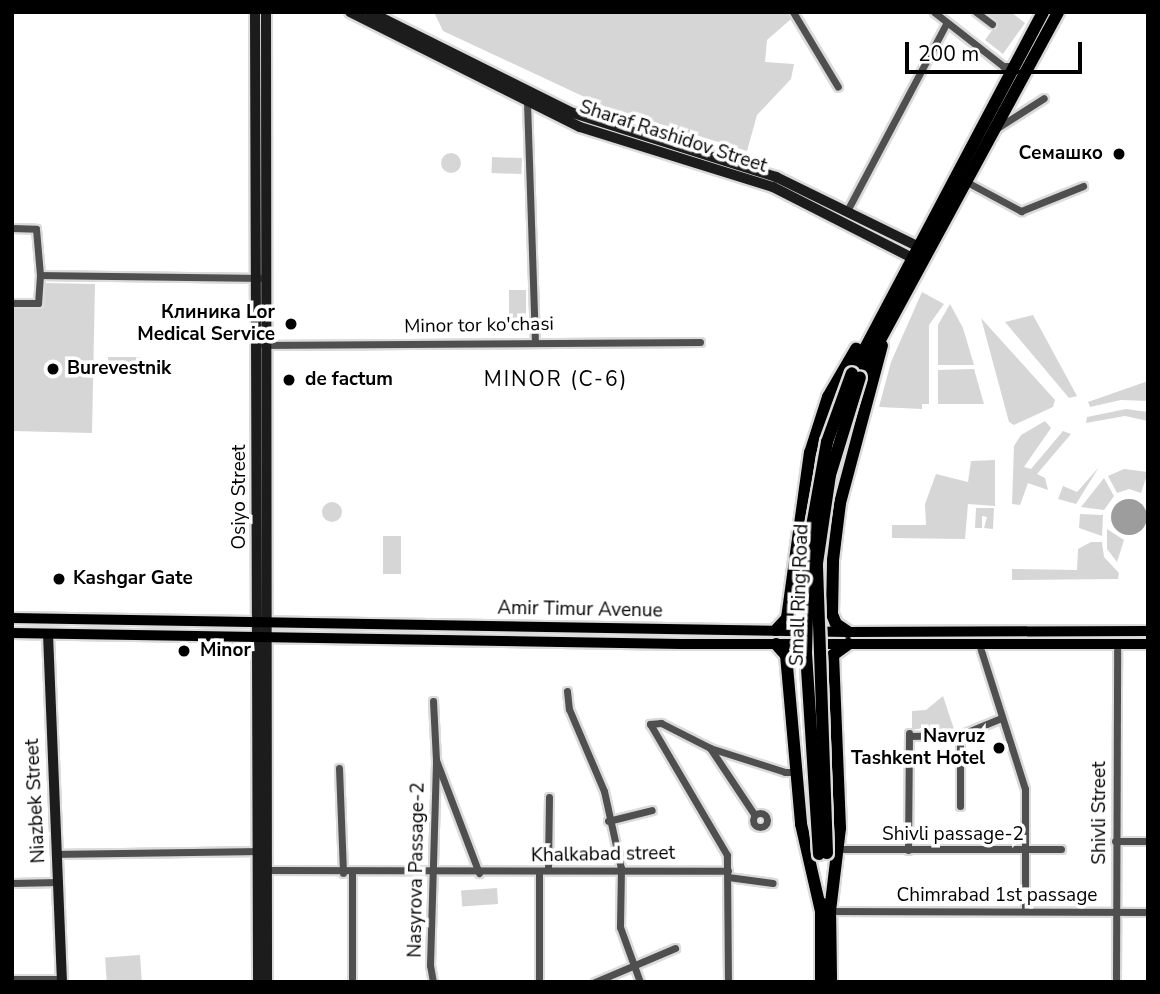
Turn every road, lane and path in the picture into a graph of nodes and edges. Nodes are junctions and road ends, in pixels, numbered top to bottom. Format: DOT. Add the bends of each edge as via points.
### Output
graph roads {
  1 [pos="255,12"];
  2 [pos="266,12"];
  3 [pos="350,12"];
  4 [pos="370,12"];
  5 [pos="793,12"];
  6 [pos="934,12"];
  7 [pos="976,12"];
  8 [pos="1043,12"];
  9 [pos="1058,12"];
  10 [pos="946,24"];
  11 [pos="992,24"];
  12 [pos="1040,32"];
  13 [pos="1014,66"];
  14 [pos="838,87"];
  15 [pos="1044,98"];
  16 [pos="527,102"];
  17 [pos="990,132"];
  18 [pos="964,180"];
  19 [pos="1083,186"];
  20 [pos="848,208"];
  21 [pos="12,228"];
  22 [pos="918,253"];
  23 [pos="40,275"];
  24 [pos="262,278"];
  25 [pos="12,303"];
  26 [pos="883,319"];
  27 [pos="535,342"];
  28 [pos="700,342"];
  29 [pos="262,345"];
  30 [pos="793,556"];
  31 [pos="833,561"];
  32 [pos="789,598"];
  33 [pos="831,607"];
  34 [pos="12,618"];
  35 [pos="50,618"];
  36 [pos="263,622"];
  37 [pos="393,624"];
  38 [pos="640,629"];
  39 [pos="776,631"];
  40 [pos="1078,631"];
  41 [pos="1148,631"];
  42 [pos="12,633"];
  43 [pos="48,634"];
  44 [pos="263,636"];
  45 [pos="848,638"];
  46 [pos="394,639"];
  47 [pos="640,643"];
  48 [pos="776,644"];
  49 [pos="979,644"];
  50 [pos="1078,644"];
  51 [pos="1117,644"];
  52 [pos="1148,644"];
  53 [pos="834,668"];
  54 [pos="788,670"];
  55 [pos="567,691"];
  56 [pos="433,702"];
  57 [pos="835,713"];
  58 [pos="793,714"];
  59 [pos="1001,718"];
  60 [pos="960,735"];
  61 [pos="709,748"];
  62 [pos="436,760"];
  63 [pos="339,768"];
  64 [pos="796,772"];
  65 [pos="549,797"];
  66 [pos="960,806"];
  67 [pos="652,810"];
  68 [pos="754,814"];
  69 [pos="608,821"];
  70 [pos="1115,841"];
  71 [pos="1148,841"];
  72 [pos="1061,849"];
  73 [pos="908,850"];
  74 [pos="258,851"];
  75 [pos="832,851"];
  76 [pos="1026,851"];
  77 [pos="55,854"];
  78 [pos="548,868"];
  79 [pos="621,868"];
  80 [pos="267,870"];
  81 [pos="347,873"];
  82 [pos="479,873"];
  83 [pos="539,873"];
  84 [pos="433,874"];
  85 [pos="728,874"];
  86 [pos="59,882"];
  87 [pos="12,883"];
  88 [pos="774,883"];
  89 [pos="826,911"];
  90 [pos="1025,911"];
  91 [pos="1116,912"];
  92 [pos="1148,912"];
  93 [pos="676,948"];
  94 [pos="633,966"];
  95 [pos="12,979"];
  96 [pos="62,980"];
  97 [pos="258,982"];
  98 [pos="267,982"];
  99 [pos="352,982"];
  100 [pos="431,982"];
  101 [pos="540,982"];
  102 [pos="595,982"];
  103 [pos="640,982"];
  104 [pos="728,982"];
  105 [pos="821,982"];
  106 [pos="831,982"];
  107 [pos="1116,982"];
  1 -- 24 [label="main road, Osiyo Street"];
  2 -- 24 [label="main road, Osiyo Street"];
  3 -- 16 [label="main road, Sharaf Rashidov Street"];
  4 -- 20 [label="main road, Sharaf Rashidov Street" via="590,120 748,167"];
  5 -- 14 [label="street"];
  6 -- 10 [label="street"];
  7 -- 11 [label="street"];
  8 -- 12 [label="highway, Small Ring Road"];
  9 -- 12 [label="highway, Small Ring Road"];
  10 -- 13 [label="street" via="1003,66"];
  10 -- 20 [label="street"];
  12 -- 13 [label="highway, Small Ring Road"];
  12 -- 17 [label="highway, Small Ring Road"];
  13 -- 22 [label="highway, Small Ring Road"];
  15 -- 17 [label="street"];
  16 -- 22 [label="main road, Sharaf Rashidov Street" via="612,139 773,187"];
  16 -- 27 [label="street"];
  17 -- 18 [label="highway, Small Ring Road"];
  18 -- 19 [label="street" via="1021,211"];
  18 -- 22 [label="highway, Small Ring Road"];
  20 -- 22 [label="main road, Sharaf Rashidov Street"];
  21 -- 23 [label="street" via="36,229"];
  22 -- 26 [label="highway, Small Ring Road"];
  23 -- 24 [label="street"];
  23 -- 25 [label="street" via="38,303"];
  24 -- 29 [label="main road, Osiyo Street"];
  26 -- 30 [label="highway" via="828,397 806,472"];
  26 -- 31 [label="highway" via="840,503"];
  26 -- 75 [label="highway, Small Ring Road, bridge" via="829,433 808,542 807,665"];
  27 -- 28 [label="street, Minor tor ko'chasi"];
  27 -- 29 [label="street, Minor tor ko'chasi"];
  29 -- 36 [label="main road, Osiyo Street"];
  30 -- 31 [label="highway" via="799,569 811,573"];
  30 -- 32 [label="highway"];
  31 -- 33 [label="highway"];
  32 -- 33 [label="highway" via="811,589"];
  32 -- 39 [label="highway" via="786,622"];
  33 -- 45 [label="highway" via="836,624"];
  34 -- 35 [label="main road, Amir Timur Avenue"];
  35 -- 36 [label="main road, Amir Timur Avenue"];
  35 -- 43 [label="main road, Niazbek Street"];
  36 -- 37 [label="main road, Amir Timur Avenue"];
  36 -- 44 [label="main road, Osiyo Street"];
  37 -- 38 [label="main road, Amir Timur Avenue"];
  37 -- 46 [label="main road"];
  38 -- 39 [label="main road, Amir Timur Avenue"];
  38 -- 47 [label="main road"];
  39 -- 45 [label="main road, Amir Timur Avenue"];
  40 -- 41 [label="main road, Amir Timur Avenue"];
  40 -- 45 [label="main road, Amir Timur Avenue"];
  40 -- 50 [label="main road"];
  42 -- 43 [label="main road"];
  43 -- 44 [label="main road"];
  43 -- 77 [label="main road, Niazbek Street"];
  44 -- 46 [label="main road"];
  44 -- 74 [label="main road, Osiyo Street"];
  44 -- 80 [label="main road, Osiyo Street"];
  45 -- 48 [label="main road, Amir Timur Avenue"];
  45 -- 49 [label="main road, Amir Timur Avenue"];
  45 -- 53 [label="highway" via="836,650"];
  46 -- 47 [label="main road, Amir Timur Avenue"];
  47 -- 48 [label="main road, Amir Timur Avenue"];
  48 -- 54 [label="highway" via="785,652"];
  49 -- 50 [label="main road, Amir Timur Avenue"];
  49 -- 59 [label="street"];
  50 -- 51 [label="main road, Amir Timur Avenue"];
  51 -- 52 [label="main road, Amir Timur Avenue"];
  51 -- 70 [label="street, Shivli Street"];
  53 -- 54 [label="highway" via="826,680 808,685 795,681"];
  53 -- 57 [label="highway"];
  54 -- 58 [label="highway"];
  55 -- 69 [label="street" via="569,709 604,791"];
  56 -- 62 [label="street"];
  57 -- 58 [label="highway" via="827,703 813,699 799,702"];
  57 -- 75 [label="highway"];
  58 -- 64 [label="highway"];
  59 -- 60 [label="street"];
  59 -- 76 [label="street" via="1025,789"];
  60 -- 66 [label="street"];
  60 -- 73 [label="street" via="909,734"];
  61 -- 64 [label="street"];
  61 -- 68 [label="street"];
  61 -- 85 [label="street" via="661,723 649,727 727,855"];
  62 -- 82 [label="street"];
  62 -- 84 [label="street, Nasyrova Passage-2"];
  63 -- 81 [label="street"];
  64 -- 89 [label="highway" via="802,828"];
  65 -- 78 [label="street"];
  67 -- 69 [label="street"];
  69 -- 79 [label="street"];
  70 -- 71 [label="street"];
  70 -- 91 [label="street, Shivli Street"];
  72 -- 76 [label="street, Shivli passage-2"];
  73 -- 75 [label="street, Shivli passage-2"];
  73 -- 76 [label="street, Shivli passage-2"];
  74 -- 77 [label="street"];
  74 -- 97 [label="main road, Osiyo Street"];
  75 -- 89 [label="highway, Small Ring Road"];
  75 -- 89 [label="highway"];
  76 -- 90 [label="street"];
  77 -- 86 [label="main road, Niazbek Street"];
  78 -- 79 [label="street, Khalkabad street"];
  78 -- 83 [label="street, Khalkabad street"];
  79 -- 85 [label="street, Khalkabad street"];
  79 -- 94 [label="street" via="620,927"];
  80 -- 81 [label="street, Khalkabad street"];
  80 -- 98 [label="main road, Osiyo Street"];
  81 -- 84 [label="street, Khalkabad street"];
  81 -- 99 [label="street"];
  82 -- 83 [label="street, Khalkabad street"];
  82 -- 84 [label="street, Khalkabad street"];
  83 -- 101 [label="street"];
  84 -- 100 [label="street, Nasyrova Passage-2"];
  85 -- 88 [label="street, Khalkabad street"];
  85 -- 104 [label="street"];
  86 -- 87 [label="street"];
  86 -- 96 [label="main road, Niazbek Street"];
  89 -- 90 [label="street, Chimrabad 1st passage"];
  89 -- 105 [label="highway, Small Ring Road"];
  89 -- 106 [label="highway, Small Ring Road"];
  90 -- 91 [label="street, Chimrabad 1st passage"];
  91 -- 92 [label="street, Chimrabad 1st passage"];
  91 -- 107 [label="street, Shivli Street"];
  93 -- 94 [label="street"];
  94 -- 102 [label="street"];
  94 -- 103 [label="street"];
  95 -- 96 [label="street"];
}
